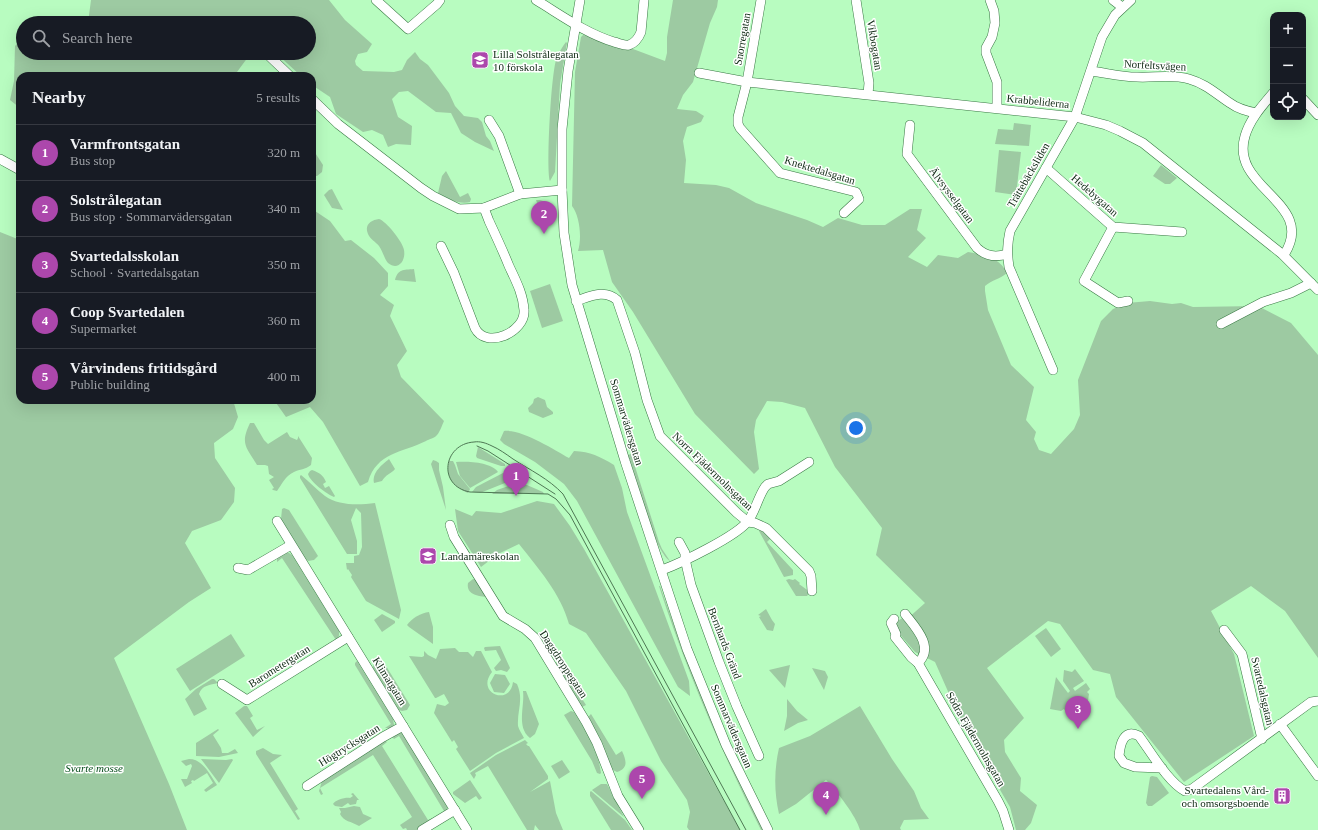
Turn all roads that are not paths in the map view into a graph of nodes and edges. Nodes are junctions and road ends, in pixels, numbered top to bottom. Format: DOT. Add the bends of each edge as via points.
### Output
graph roads {
  1 [pos="376,0"];
  2 [pos="440,0"];
  3 [pos="536,0"];
  4 [pos="580,0"];
  5 [pos="644,0"];
  6 [pos="761,0"];
  7 [pos="856,0"];
  8 [pos="990,0"];
  9 [pos="1113,0"];
  10 [pos="1131,0"];
  11 [pos="1122,7"];
  12 [pos="576,25"];
  13 [pos="273,60"];
  14 [pos="1092,71"];
  15 [pos="286,72"];
  16 [pos="699,73"];
  17 [pos="747,82"];
  18 [pos="868,94"];
  19 [pos="1270,97"];
  20 [pos="1306,102"];
  21 [pos="316,103"];
  22 [pos="997,108"];
  23 [pos="1256,113"];
  24 [pos="1318,115"];
  25 [pos="1075,117"];
  26 [pos="489,120"];
  27 [pos="910,125"];
  28 [pos="0,159"];
  29 [pos="16,168"];
  30 [pos="1046,168"];
  31 [pos="562,190"];
  32 [pos="520,194"];
  33 [pos="484,208"];
  34 [pos="844,213"];
  35 [pos="1113,227"];
  36 [pos="1182,232"];
  37 [pos="441,246"];
  38 [pos="1006,254"];
  39 [pos="1284,255"];
  40 [pos="1311,283"];
  41 [pos="1318,290"];
  42 [pos="576,301"];
  43 [pos="1128,301"];
  44 [pos="1220,324"];
  45 [pos="1053,370"];
  46 [pos="809,462"];
  47 [pos="277,521"];
  48 [pos="748,522"];
  49 [pos="450,525"];
  50 [pos="679,542"];
  51 [pos="291,545"];
  52 [pos="685,559"];
  53 [pos="238,568"];
  54 [pos="662,570"];
  55 [pos="812,591"];
  56 [pos="905,614"];
  57 [pos="894,619"];
  58 [pos="1224,630"];
  59 [pos="348,637"];
  60 [pos="918,663"];
  61 [pos="222,684"];
  62 [pos="1318,701"];
  63 [pos="1280,724"];
  64 [pos="403,726"];
  65 [pos="1262,739"];
  66 [pos="759,756"];
  67 [pos="1162,768"];
  68 [pos="1318,776"];
  69 [pos="307,786"];
  70 [pos="455,810"];
  71 [pos="422,830"];
  72 [pos="468,830"];
  73 [pos="639,830"];
  74 [pos="768,830"];
  75 [pos="1009,830"];
  1 -- 2 [label="street" via="408,29"];
  3 -- 12 [label="street"];
  4 -- 12 [label="street, Sommarvädersgatan"];
  5 -- 12 [label="street" via="641,32 629,45 608,40"];
  6 -- 17 [label="street, Snorregatan"];
  7 -- 18 [label="street, Vikbogatan" via="869,83"];
  8 -- 22 [label="street" via="995,23 986,53 997,82"];
  9 -- 11 [label="street"];
  10 -- 11 [label="street, Trättebäcksliden"];
  11 -- 14 [label="street, Trättebäcksliden" via="1102,37"];
  12 -- 31 [label="street, Sommarvädersgatan" via="564,95"];
  13 -- 15 [label="street"];
  14 -- 23 [label="street, Norfeltsvägen" via="1126,77 1186,78 1205,85 1230,104"];
  14 -- 25 [label="street, Trättebäcksliden"];
  16 -- 17 [label="street, Krabbeliderna"];
  17 -- 18 [label="street, Krabbeliderna"];
  17 -- 34 [label="street, Knektedalsgatan" via="738,117 738,124 745,134 780,173 856,192 859,199"];
  18 -- 22 [label="street, Krabbeliderna"];
  19 -- 23 [label="street"];
  20 -- 24 [label="street"];
  21 -- 33 [label="street" via="338,124 433,196 459,209"];
  22 -- 25 [label="street, Krabbeliderna"];
  23 -- 39 [label="street" via="1245,135 1245,159 1254,178 1280,204 1289,218 1292,240"];
  25 -- 30 [label="street, Trättebäcksliden"];
  25 -- 39 [label="street, Krabbeliderna" via="1110,126 1143,143"];
  26 -- 32 [label="street" via="498,136"];
  27 -- 38 [label="street, Älvsysselgatan" via="907,154 977,248 989,255"];
  28 -- 29 [label="street"];
  30 -- 35 [label="street, Hedebygatan"];
  30 -- 38 [label="street, Trättebäcksliden" via="1010,230"];
  31 -- 32 [label="street"];
  31 -- 42 [label="street, Sommarvädersgatan" via="564,233"];
  32 -- 33 [label="street"];
  33 -- 37 [label="street" via="522,296 524,312 521,322 516,327 497,338 487,338 479,334"];
  35 -- 36 [label="street, Hedebygatan"];
  35 -- 43 [label="street" via="1084,281 1118,303"];
  38 -- 45 [label="street, Trättebäcksliden"];
  39 -- 40 [label="street, Krabbeliderna"];
  40 -- 41 [label="street, Krabbeliderna"];
  40 -- 44 [label="street" via="1263,302"];
  42 -- 48 [label="street, Norra Fjädermolnsgatan" via="603,293 617,300 659,434"];
  42 -- 54 [label="street, Sommarvädersgatan" via="625,461"];
  46 -- 48 [label="street" via="779,481 764,487"];
  47 -- 51 [label="street, Klimatgatan"];
  48 -- 52 [label="street"];
  48 -- 55 [label="street, Norra Fjädermolnsgatan" via="766,528 809,571"];
  49 -- 73 [label="street, Daggdroppegatan" via="454,537 503,616 535,638 586,722 618,796"];
  50 -- 52 [label="street"];
  51 -- 53 [label="street" via="248,570"];
  51 -- 59 [label="street, Klimatgatan"];
  52 -- 54 [label="street"];
  52 -- 66 [label="street, Bernhards Gränd" via="691,585 737,707"];
  54 -- 74 [label="street, Sommarvädersgatan" via="687,649 718,726"];
  56 -- 60 [label="street" via="925,643 924,655"];
  57 -- 60 [label="street, Södra Fjädermolnsgatan" via="891,623 895,637"];
  58 -- 65 [label="street, Svartedalsgatan" via="1242,654"];
  59 -- 61 [label="street, Barometergatan" via="247,700"];
  59 -- 64 [label="street, Klimatgatan"];
  60 -- 75 [label="street, Södra Fjädermolnsgatan" via="998,801"];
  62 -- 63 [label="street, Svartedalsgatan" via="1311,702"];
  63 -- 65 [label="street, Svartedalsgatan"];
  63 -- 68 [label="street, Svartedalsgatan"];
  64 -- 69 [label="street, Högtrycksgatan"];
  64 -- 70 [label="street, Klimatgatan"];
  65 -- 67 [label="street, Svartedalsgatan" via="1192,789 1185,791 1179,788"];
  67 -- 67 [label="street, Svartedalsgatan" via="1139,736 1128,734 1124,737 1119,747 1119,756 1124,763"];
  70 -- 71 [label="street"];
  70 -- 72 [label="street, Klimatgatan"];
}
